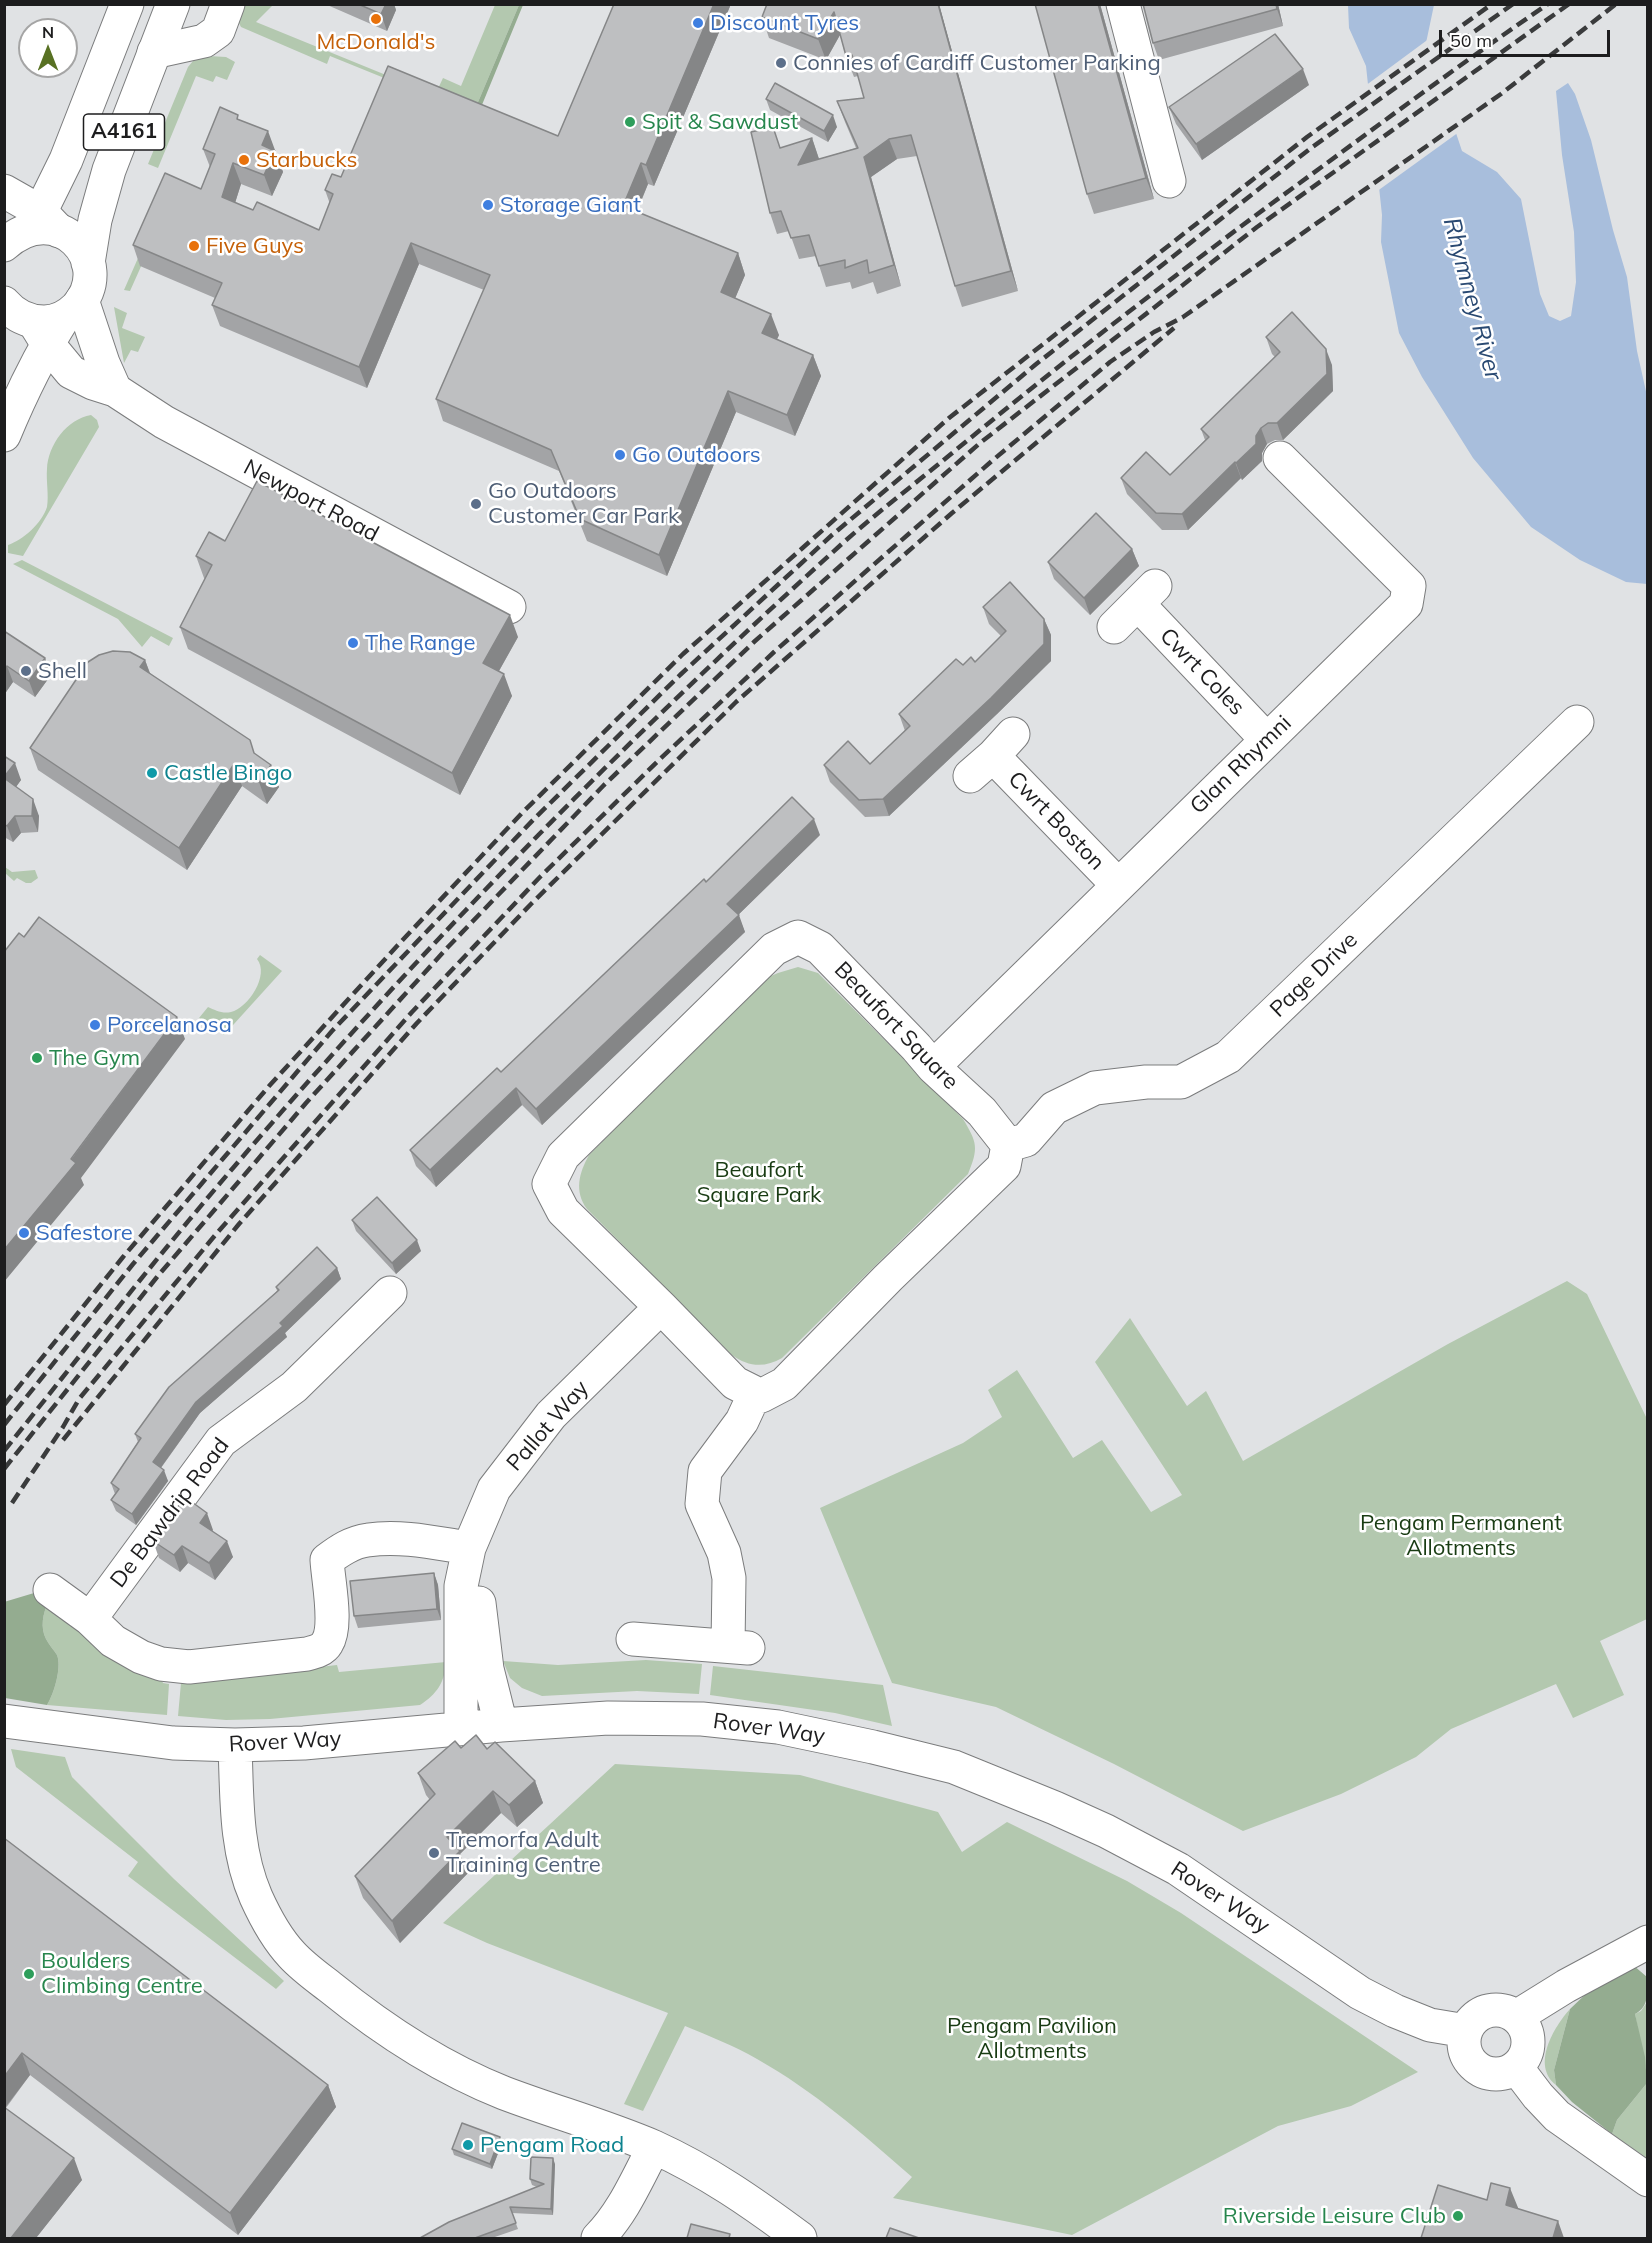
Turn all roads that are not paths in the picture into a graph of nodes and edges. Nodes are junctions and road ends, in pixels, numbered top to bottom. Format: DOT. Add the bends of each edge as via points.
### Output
graph roads {
  1 [pos="127,4"];
  2 [pos="173,4"];
  3 [pos="228,4"];
  4 [pos="1123,4"];
  5 [pos="154,52"];
  6 [pos="1169,181"];
  7 [pos="4,191"];
  8 [pos="44,223"];
  9 [pos="4,245"];
  10 [pos="88,263"];
  11 [pos="4,303"];
  12 [pos="57,321"];
  13 [pos="115,390"];
  14 [pos="4,435"];
  15 [pos="1280,458"];
  16 [pos="509,607"];
  17 [pos="1114,627"];
  18 [pos="1577,722"];
  19 [pos="1267,740"];
  20 [pos="992,755"];
  21 [pos="1118,885"];
  22 [pos="933,1067"];
  23 [pos="1008,1145"];
  24 [pos="390,1293"];
  25 [pos="655,1313"];
  26 [pos="755,1393"];
  27 [pos="469,1548"];
  28 [pos="50,1590"];
  29 [pos="90,1619"];
  30 [pos="633,1639"];
  31 [pos="4,1721"];
  32 [pos="501,1725"];
  33 [pos="461,1728"];
  34 [pos="235,1745"];
  35 [pos="1647,1942"];
  36 [pos="1516,2017"];
  37 [pos="1466,2031"];
  38 [pos="1516,2067"];
  39 [pos="654,2147"];
  40 [pos="1647,2180"];
  41 [pos="598,2238"];
  42 [pos="800,2238"];
  1 -- 8 [label="street, A4161"];
  2 -- 5 [label="street, A4161"];
  3 -- 5 [label="street" via="218,31 204,41"];
  4 -- 6 [label="street"];
  5 -- 10 [label="street, A4161" via="109,170"];
  7 -- 8 [label="street"];
  8 -- 9 [label="street" via="14,236"];
  8 -- 10 [label="street" via="78,243"];
  10 -- 12 [label="street, A4161" via="90,278"];
  11 -- 12 [label="street" via="21,318"];
  12 -- 13 [label="street" via="103,363"];
  12 -- 13 [label="street, Newport Road" via="71,372"];
  12 -- 14 [label="street, A4161"];
  13 -- 16 [label="street, Newport Road" via="164,422"];
  15 -- 19 [label="street, Glan Rhymni" via="1409,585 1406,604"];
  17 -- 19 [label="street, Cwrt Coles" via="1147,595"];
  18 -- 23 [label="street, Page Drive" via="1228,1057 1181,1082 1095,1088 1054,1108 1026,1140"];
  19 -- 21 [label="street, Glan Rhymni"];
  20 -- 21 [label="street, Cwrt Boston"];
  21 -- 22 [label="street, Glan Rhymni"];
  22 -- 23 [label="street, Beaufort Square" via="982,1112"];
  22 -- 25 [label="street, Beaufort Square" via="820,948 798,937 774,949 563,1156 549,1184 563,1211"];
  23 -- 26 [label="street" via="1004,1166 784,1384 761,1396"];
  24 -- 29 [label="street, De Bawdrip Road" via="294,1387 221,1441"];
  25 -- 26 [label="street, Beaufort Square" via="735,1383"];
  25 -- 27 [label="street, Pallot Way" via="544,1424 494,1489"];
  26 -- 30 [label="street" via="742,1421 705,1471 702,1504 723,1553 739,1647"];
  27 -- 29 [label="street" via="418,1540 366,1540 343,1548 327,1560 331,1635 319,1651 307,1654 179,1667 141,1657 113,1641"];
  27 -- 32 [label="street" via="487,1669"];
  27 -- 33 [label="street, Pallot Way" via="461,1586"];
  28 -- 29 [label="street"];
  31 -- 34 [label="street, Rover Way" via="173,1743"];
  32 -- 33 [label="street, Rover Way"];
  32 -- 37 [label="street, Rover Way" via="608,1718 702,1719 778,1727 954,1767 1106,1831 1178,1869 1360,1993 1431,2025"];
  33 -- 34 [label="street, Rover Way" via="304,1743"];
  34 -- 39 [label="street" via="238,1828 246,1869 256,1897 291,1954 354,2007 459,2073"];
  35 -- 36 [label="street"];
  36 -- 37 [label="street" via="1500,2010 1483,2012"];
  36 -- 38 [label="street" via="1527,2033 1528,2043"];
  37 -- 38 [label="street" via="1464,2050 1474,2066 1491,2074"];
  38 -- 40 [label="street" via="1557,2116"];
  39 -- 41 [label="street" via="622,2207"];
  39 -- 42 [label="street" via="727,2186"];
}
